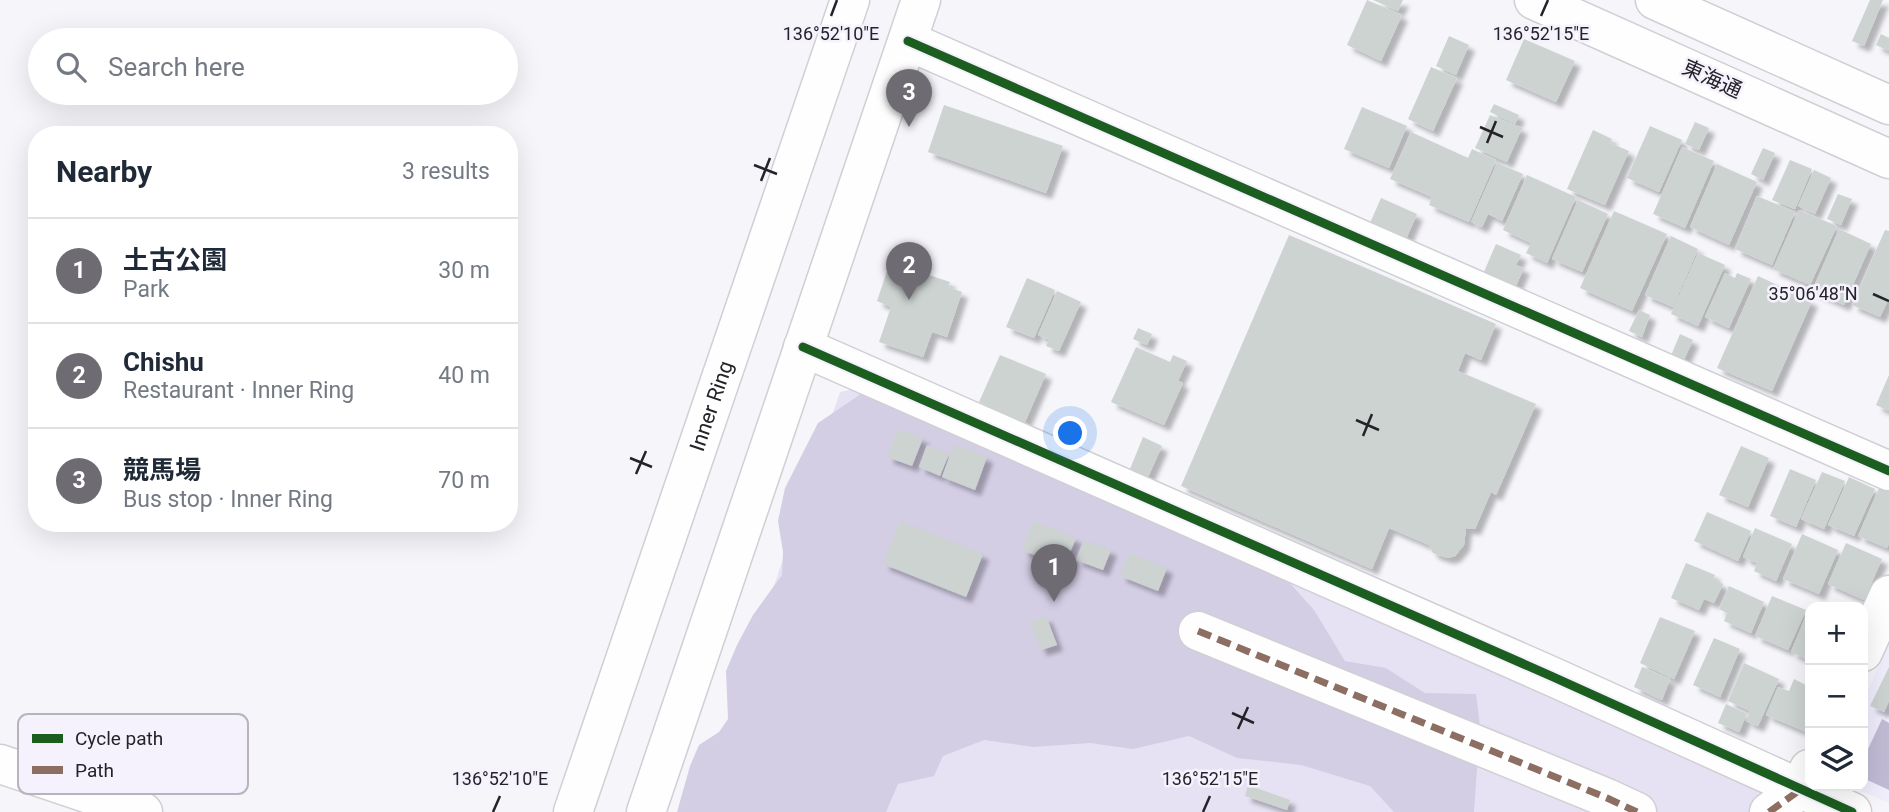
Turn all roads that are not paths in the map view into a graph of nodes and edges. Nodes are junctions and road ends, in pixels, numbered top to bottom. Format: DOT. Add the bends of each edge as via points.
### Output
graph roads {
  1 [pos="850,0"];
  2 [pos="922,0"];
  3 [pos="1534,0"];
  4 [pos="1655,0"];
  5 [pos="908,41"];
  6 [pos="1889,105"];
  7 [pos="1889,159"];
  8 [pos="803,347"];
  9 [pos="1889,471"];
  10 [pos="1889,595"];
  11 [pos="1198,631"];
  12 [pos="1868,641"];
  13 [pos="0,764"];
  14 [pos="18,770"];
  15 [pos="1805,778"];
  16 [pos="1823,791"];
  17 [pos="89,794"];
  18 [pos="143,812"];
  19 [pos="573,812"];
  20 [pos="646,812"];
  21 [pos="1637,812"];
  22 [pos="1769,812"];
  23 [pos="1852,812"];
  1 -- 19 [label="street, Inner Ring"];
  2 -- 5 [label="street"];
  3 -- 7 [label="street, 東海通"];
  4 -- 6 [label="street"];
  5 -- 8 [label="street"];
  5 -- 9 [label="street"];
  8 -- 15 [label="street" via="1538,670"];
  8 -- 20 [label="street"];
  10 -- 12 [label="street"];
  11 -- 21 [label="street"];
  13 -- 14 [label="street"];
  15 -- 22 [label="street"];
  16 -- 23 [label="street"];
  17 -- 18 [label="street"];
}
